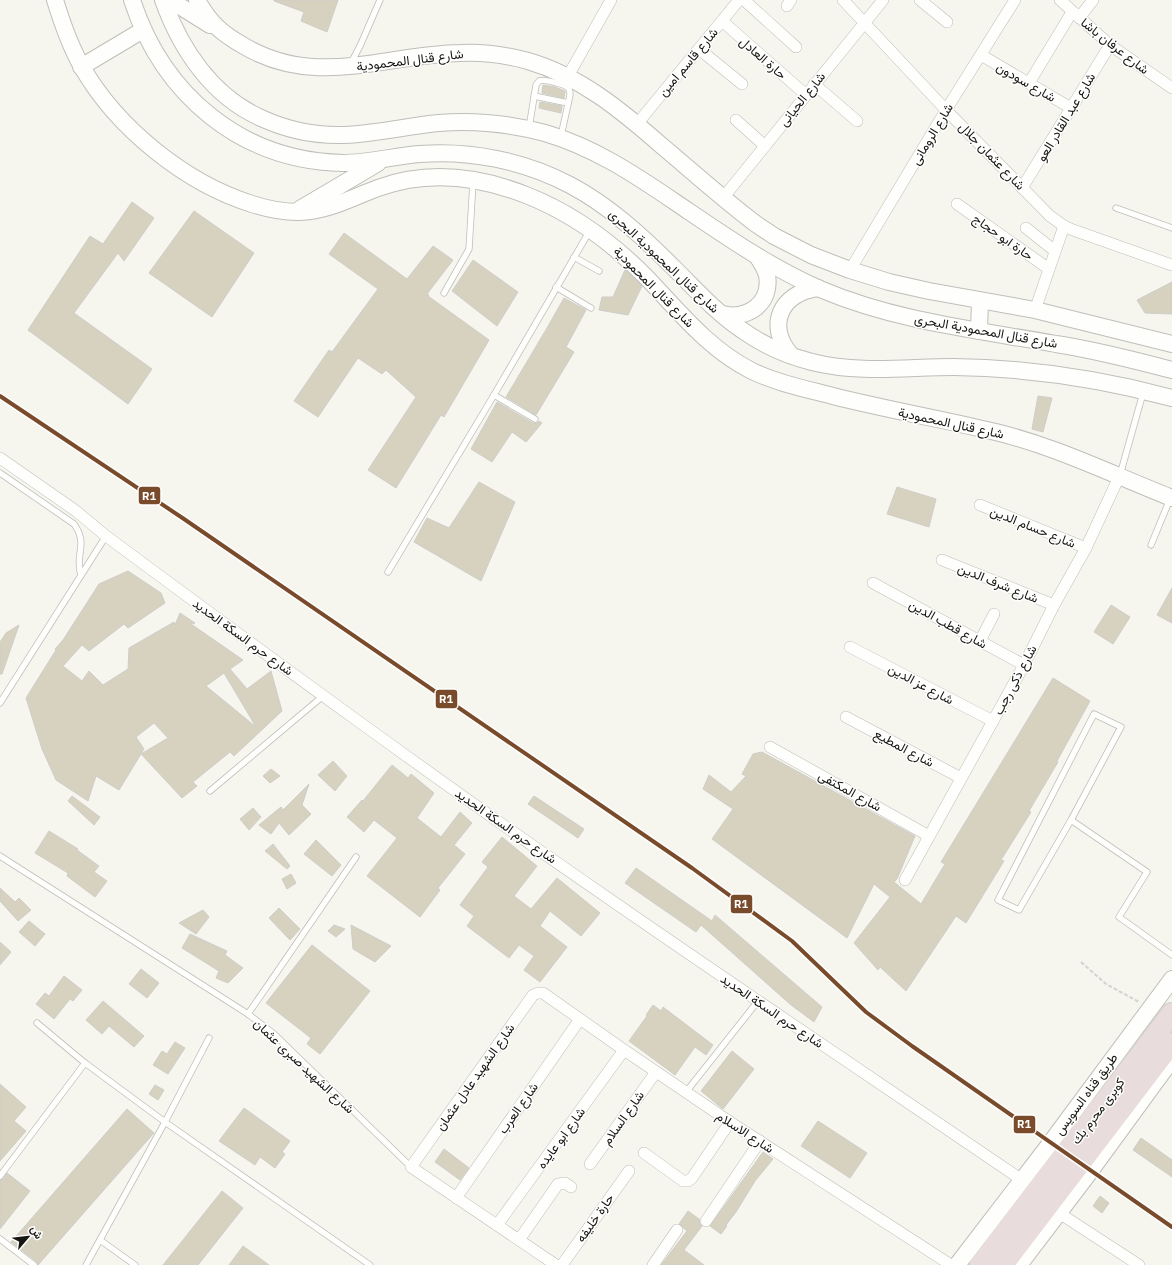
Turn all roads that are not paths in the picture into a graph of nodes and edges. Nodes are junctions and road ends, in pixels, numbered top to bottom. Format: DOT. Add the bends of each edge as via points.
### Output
graph roads {
  1 [pos="55,0"];
  2 [pos="132,0"];
  3 [pos="162,0"];
  4 [pos="170,0"];
  5 [pos="197,0"];
  6 [pos="380,0"];
  7 [pos="611,0"];
  8 [pos="739,0"];
  9 [pos="744,0"];
  10 [pos="843,0"];
  11 [pos="883,0"];
  12 [pos="920,0"];
  13 [pos="1015,0"];
  14 [pos="1060,0"];
  15 [pos="1093,0"];
  16 [pos="1076,15"];
  17 [pos="722,21"];
  18 [pos="864,22"];
  19 [pos="947,22"];
  20 [pos="143,30"];
  21 [pos="221,32"];
  22 [pos="1110,45"];
  23 [pos="796,47"];
  24 [pos="699,49"];
  25 [pos="981,55"];
  26 [pos="81,67"];
  27 [pos="349,67"];
  28 [pos="570,82"];
  29 [pos="742,84"];
  30 [pos="814,84"];
  31 [pos="1029,84"];
  32 [pos="1172,88"];
  33 [pos="805,94"];
  34 [pos="534,96"];
  35 [pos="568,103"];
  36 [pos="1071,108"];
  37 [pos="946,110"];
  38 [pos="736,120"];
  39 [pos="857,121"];
  40 [pos="637,124"];
  41 [pos="529,129"];
  42 [pos="560,138"];
  43 [pos="765,146"];
  44 [pos="384,159"];
  45 [pos="473,180"];
  46 [pos="1022,188"];
  47 [pos="723,198"];
  48 [pos="957,204"];
  49 [pos="1116,208"];
  50 [pos="293,212"];
  51 [pos="1064,226"];
  52 [pos="1026,228"];
  53 [pos="1172,228"];
  54 [pos="591,230"];
  55 [pos="1055,251"];
  56 [pos="757,256"];
  57 [pos="574,257"];
  58 [pos="1172,265"];
  59 [pos="1049,269"];
  60 [pos="850,270"];
  61 [pos="600,271"];
  62 [pos="556,287"];
  63 [pos="818,288"];
  64 [pos="444,292"];
  65 [pos="980,301"];
  66 [pos="591,308"];
  67 [pos="1035,310"];
  68 [pos="722,314"];
  69 [pos="979,331"];
  70 [pos="1172,344"];
  71 [pos="791,355"];
  72 [pos="1172,370"];
  73 [pos="1144,390"];
  74 [pos="494,395"];
  75 [pos="1172,398"];
  76 [pos="535,419"];
  77 [pos="0,458"];
  78 [pos="0,473"];
  79 [pos="1119,477"];
  80 [pos="1172,498"];
  81 [pos="980,505"];
  82 [pos="106,536"];
  83 [pos="1151,545"];
  84 [pos="1086,548"];
  85 [pos="942,560"];
  86 [pos="388,572"];
  87 [pos="80,575"];
  88 [pos="873,583"];
  89 [pos="1054,605"];
  90 [pos="994,614"];
  91 [pos="980,641"];
  92 [pos="850,646"];
  93 [pos="1024,665"];
  94 [pos="323,696"];
  95 [pos="0,703"];
  96 [pos="846,717"];
  97 [pos="993,721"];
  98 [pos="770,747"];
  99 [pos="961,778"];
  100 [pos="210,791"];
  101 [pos="1071,820"];
  102 [pos="930,836"];
  103 [pos="0,856"];
  104 [pos="356,857"];
  105 [pos="905,880"];
  106 [pos="1172,955"];
  107 [pos="1172,979"];
  108 [pos="543,993"];
  109 [pos="758,1001"];
  110 [pos="1172,1013"];
  111 [pos="248,1014"];
  112 [pos="580,1019"];
  113 [pos="36,1023"];
  114 [pos="209,1038"];
  115 [pos="1172,1043"];
  116 [pos="624,1050"];
  117 [pos="1172,1058"];
  118 [pos="86,1063"];
  119 [pos="656,1072"];
  120 [pos="686,1092"];
  121 [pos="165,1122"];
  122 [pos="730,1122"];
  123 [pos="760,1141"];
  124 [pos="644,1153"];
  125 [pos="590,1164"];
  126 [pos="411,1167"];
  127 [pos="629,1171"];
  128 [pos="0,1176"];
  129 [pos="1022,1180"];
  130 [pos="571,1187"];
  131 [pos="456,1198"];
  132 [pos="1059,1213"];
  133 [pos="706,1221"];
  134 [pos="497,1225"];
  135 [pos="677,1230"];
  136 [pos="0,1239"];
  137 [pos="100,1240"];
  138 [pos="519,1240"];
  139 [pos="34,1265"];
  140 [pos="86,1265"];
  141 [pos="135,1265"];
  142 [pos="370,1265"];
  143 [pos="556,1265"];
  144 [pos="562,1265"];
  145 [pos="653,1265"];
  146 [pos="951,1265"];
  147 [pos="957,1265"];
  148 [pos="980,1265"];
  149 [pos="1002,1265"];
  150 [pos="1019,1265"];
  151 [pos="1139,1265"];
  1 -- 26 [label="street, شارع قنال المحمودية"];
  2 -- 20 [label="street, شارع قنال المحمودية البحرى"];
  3 -- 41 [label="street, شارع قنال المحمودية البحرى" via="178,36 203,73 240,106 277,125 303,132 337,135 462,122"];
  4 -- 21 [label="street"];
  5 -- 21 [label="street, شارع قنال المحمودية"];
  6 -- 27 [label="lane"];
  7 -- 28 [label="street"];
  8 -- 17 [label="street, شارع قاسم امين"];
  9 -- 23 [label="street"];
  10 -- 18 [label="street, شارع عثمان جلال"];
  11 -- 18 [label="street, شارع الحيانى"];
  12 -- 19 [label="street"];
  13 -- 25 [label="street, شارع الرومانى"];
  14 -- 16 [label="street, شارع عرفان باشا"];
  15 -- 16 [label="street"];
  16 -- 22 [label="street, شارع عرفان باشا"];
  16 -- 31 [label="street"];
  17 -- 24 [label="street, شارع قاسم امين"];
  17 -- 33 [label="street, حارة العادل"];
  18 -- 30 [label="street, شارع الحيانى"];
  18 -- 37 [label="street, شارع عثمان جلال"];
  20 -- 26 [label="street"];
  20 -- 44 [label="street, شارع قنال المحمودية البحرى" via="160,61 181,89 210,116 244,138 273,151 310,160 347,163"];
  21 -- 27 [label="street, شارع قنال المحمودية" via="250,50 282,62 315,68"];
  22 -- 32 [label="street, شارع عرفان باشا"];
  22 -- 36 [label="street, شارع عبد القادر العو"];
  24 -- 29 [label="street"];
  24 -- 40 [label="street, شارع قاسم امين"];
  25 -- 31 [label="street, شارع سودون"];
  25 -- 37 [label="street, شارع الرومانى"];
  26 -- 50 [label="street, شارع قنال المحمودية" via="116,113 170,162 230,197 262,207"];
  27 -- 28 [label="street, شارع قنال المحمودية" via="438,54 483,53 527,60 548,67"];
  28 -- 34 [label="lane" via="566,86 541,80 537,83"];
  28 -- 35 [label="lane"];
  28 -- 40 [label="street, شارع قنال المحمودية" via="596,93"];
  30 -- 33 [label="street, شارع الحيانى"];
  30 -- 39 [label="street"];
  31 -- 36 [label="street, شارع سودون"];
  33 -- 43 [label="street, شارع الحيانى"];
  34 -- 35 [label="lane"];
  34 -- 41 [label="lane"];
  35 -- 42 [label="lane"];
  36 -- 46 [label="street, شارع عبد القادر العو"];
  37 -- 46 [label="street, شارع عثمان جلال"];
  37 -- 60 [label="street, شارع الرومانى"];
  38 -- 43 [label="street"];
  40 -- 47 [label="street, شارع قنال المحمودية"];
  41 -- 42 [label="street, شارع قنال المحمودية البحرى"];
  42 -- 56 [label="street, شارع قنال المحمودية البحرى" via="626,169"];
  43 -- 47 [label="street, شارع الحيانى"];
  44 -- 50 [label="street"];
  44 -- 68 [label="street, شارع قنال المحمودية البحرى" via="437,153 472,154 506,161 548,175 588,195 624,222"];
  45 -- 50 [label="street, شارع قنال المحمودية" via="446,177 402,181 330,207"];
  45 -- 54 [label="street, شارع قنال المحمودية" via="497,185 536,199"];
  45 -- 64 [label="lane" via="469,249"];
  46 -- 51 [label="street, شارع عثمان جلال"];
  47 -- 60 [label="street, شارع قنال المحمودية" via="774,236 811,255"];
  48 -- 59 [label="street, حارة ابو حجاج"];
  49 -- 53 [label="lane"];
  51 -- 55 [label="street"];
  51 -- 58 [label="street, شارع عثمان جلال"];
  52 -- 55 [label="street"];
  54 -- 57 [label="lane"];
  54 -- 79 [label="street, شارع قنال المحمودية" via="631,262 707,339 734,361 749,369 814,391 1014,437"];
  55 -- 59 [label="street"];
  56 -- 63 [label="street, شارع قنال المحمودية البحرى"];
  56 -- 68 [label="street" via="767,274 765,295 760,304 742,315"];
  57 -- 61 [label="lane"];
  57 -- 62 [label="lane"];
  59 -- 67 [label="street"];
  60 -- 65 [label="street, شارع قنال المحمودية" via="890,282"];
  62 -- 66 [label="lane"];
  62 -- 74 [label="lane"];
  63 -- 69 [label="street, شارع قنال المحمودية البحرى" via="882,311"];
  63 -- 71 [label="street" via="799,292 788,301 781,313 779,331 785,348"];
  65 -- 67 [label="street, شارع قنال المحمودية"];
  65 -- 69 [label="street"];
  67 -- 70 [label="street, شارع قنال المحمودية"];
  68 -- 71 [label="street, شارع قنال المحمودية البحرى" via="766,345"];
  69 -- 72 [label="street, شارع قنال المحمودية البحرى" via="1112,355"];
  71 -- 73 [label="street, شارع قنال المحمودية البحرى" via="830,366 858,369 1018,370"];
  73 -- 75 [label="street, شارع قنال المحمودية البحرى"];
  73 -- 79 [label="lane"];
  74 -- 76 [label="lane"];
  74 -- 86 [label="lane"];
  77 -- 82 [label="street, شارع حرم السكة الحديد" via="76,511"];
  78 -- 87 [label="lane" via="74,524 82,540 78,562"];
  79 -- 80 [label="street, شارع قنال المحمودية"];
  79 -- 84 [label="street, شارع ذكى رجب"];
  80 -- 83 [label="lane"];
  81 -- 84 [label="street, شارع حسام الدين"];
  82 -- 87 [label="lane"];
  82 -- 94 [label="street, شارع حرم السكة الحديد"];
  84 -- 89 [label="street, شارع ذكى رجب"];
  85 -- 89 [label="street, شارع شرف الدين"];
  87 -- 95 [label="lane"];
  88 -- 91 [label="street, شارع قطب الدين"];
  89 -- 93 [label="street, شارع ذكى رجب"];
  90 -- 91 [label="street"];
  91 -- 93 [label="street, شارع قطب الدين"];
  92 -- 97 [label="street, شارع عز الدين"];
  93 -- 97 [label="street, شارع ذكى رجب"];
  94 -- 100 [label="lane"];
  94 -- 109 [label="street, شارع حرم السكة الحديد" via="601,894"];
  96 -- 99 [label="street, شارع المطيع"];
  97 -- 99 [label="street, شارع ذكى رجب"];
  98 -- 102 [label="street, شارع المكتفى"];
  99 -- 102 [label="street, شارع ذكى رجب"];
  101 -- 101 [label="lane" via="1121,727 1094,714 998,900 1019,910"];
  101 -- 106 [label="lane" via="1147,872 1119,917"];
  102 -- 105 [label="street, شارع ذكى رجب"];
  103 -- 111 [label="lane, شارع الشهيد صبرى عثمان"];
  104 -- 111 [label="lane"];
  107 -- 129 [label="street, طريق قناه السويس"];
  108 -- 112 [label="street, شارع الاسلام"];
  108 -- 126 [label="street, شارع الشهيد عادل عثمان" via="533,995"];
  109 -- 120 [label="lane"];
  109 -- 129 [label="street, شارع حرم السكة الحديد"];
  110 -- 148 [label="highway, كوبرى محرم بك"];
  111 -- 126 [label="lane, شارع الشهيد صبرى عثمان" via="274,1034"];
  112 -- 116 [label="street, شارع الاسلام"];
  112 -- 131 [label="street, شارع العرب"];
  113 -- 118 [label="lane"];
  114 -- 121 [label="lane"];
  115 -- 149 [label="highway, كوبرى محرم بك"];
  116 -- 119 [label="street, شارع الاسلام"];
  116 -- 134 [label="street, شارع ابو عايده"];
  117 -- 132 [label="street"];
  118 -- 121 [label="lane"];
  118 -- 128 [label="lane"];
  119 -- 120 [label="street, شارع الاسلام"];
  119 -- 125 [label="street, شارع السلام"];
  120 -- 122 [label="street, شارع الاسلام"];
  121 -- 137 [label="lane"];
  121 -- 142 [label="lane"];
  122 -- 123 [label="street, شارع الاسلام"];
  122 -- 124 [label="street" via="688,1181 683,1181"];
  123 -- 133 [label="street"];
  123 -- 146 [label="street, شارع الاسلام"];
  126 -- 131 [label="street, شارع الشهيد صبرى عثمان"];
  127 -- 144 [label="street, حارة خليفه"];
  129 -- 147 [label="street, طريق قناه السويس"];
  130 -- 138 [label="street" via="565,1183 558,1184"];
  131 -- 134 [label="street, شارع الشهيد صبرى عثمان"];
  132 -- 150 [label="street"];
  132 -- 151 [label="street"];
  134 -- 138 [label="street, شارع الشهيد صبرى عثمان"];
  135 -- 145 [label="street"];
  136 -- 139 [label="lane"];
  137 -- 140 [label="lane"];
  137 -- 141 [label="lane"];
  138 -- 143 [label="street, شارع الشهيد صبرى عثمان"];
}
